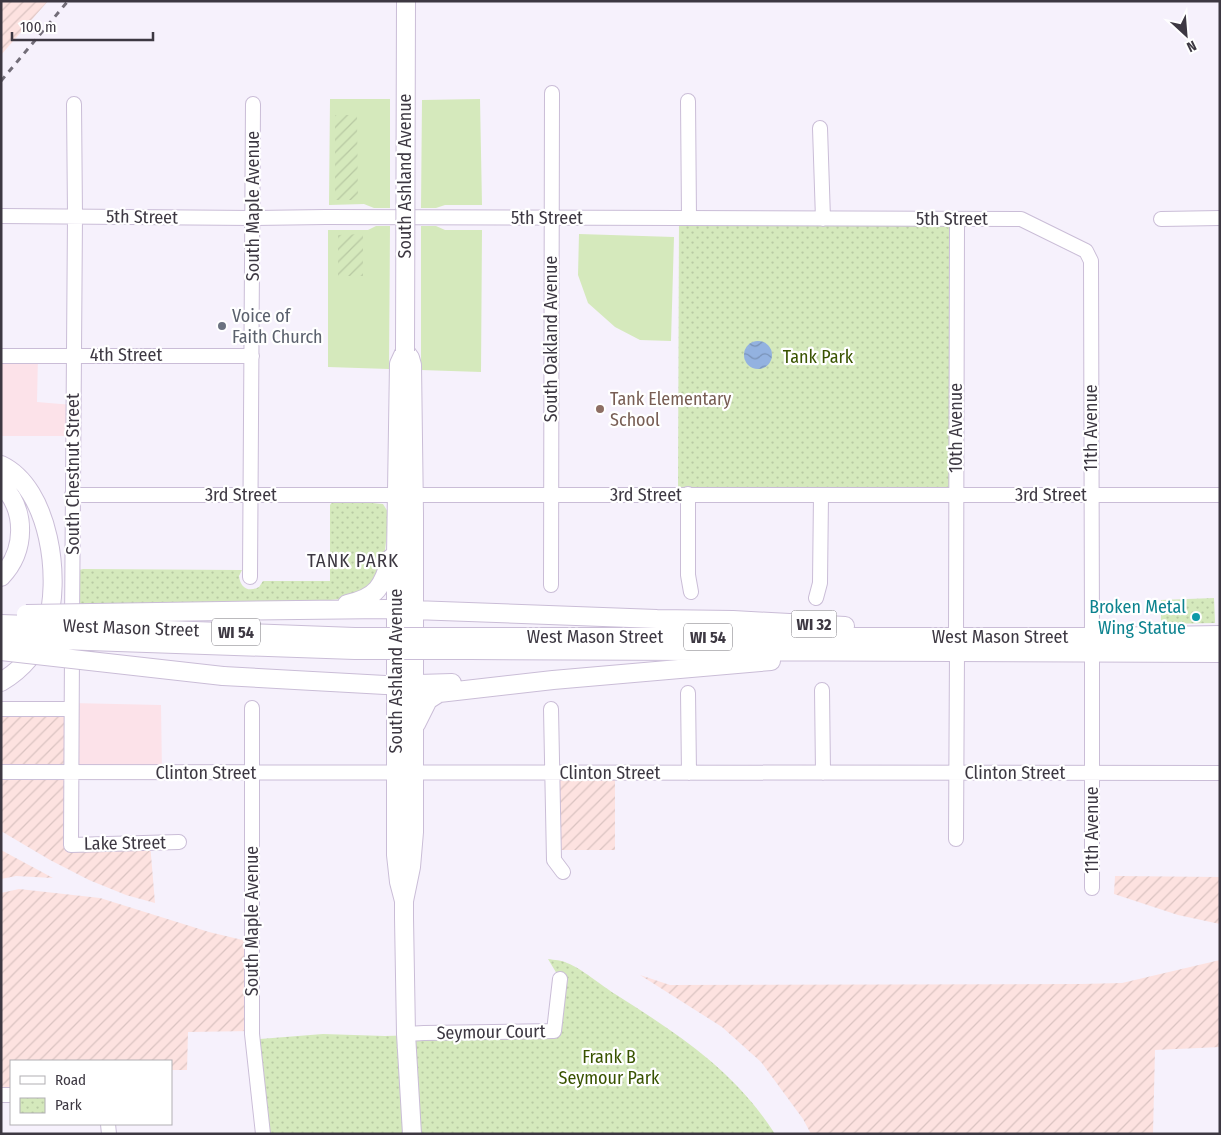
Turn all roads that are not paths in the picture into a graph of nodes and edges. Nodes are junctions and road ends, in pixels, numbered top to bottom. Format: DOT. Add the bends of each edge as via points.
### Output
graph roads {
  1 [pos="406,1"];
  2 [pos="552,93"];
  3 [pos="688,100"];
  4 [pos="74,104"];
  5 [pos="253,104"];
  6 [pos="820,128"];
  7 [pos="1,216"];
  8 [pos="75,216"];
  9 [pos="253,218"];
  10 [pos="552,218"];
  11 [pos="689,218"];
  12 [pos="1220,218"];
  13 [pos="823,219"];
  14 [pos="1161,219"];
  15 [pos="957,220"];
  16 [pos="1086,251"];
  17 [pos="74,355"];
  18 [pos="1,356"];
  19 [pos="252,356"];
  20 [pos="1,465"];
  21 [pos="1,484"];
  22 [pos="688,494"];
  23 [pos="72,495"];
  24 [pos="251,495"];
  25 [pos="405,495"];
  26 [pos="551,495"];
  27 [pos="821,495"];
  28 [pos="956,495"];
  29 [pos="1091,495"];
  30 [pos="1220,495"];
  31 [pos="396,540"];
  32 [pos="1,577"];
  33 [pos="250,577"];
  34 [pos="551,585"];
  35 [pos="691,592"];
  36 [pos="816,598"];
  37 [pos="325,609"];
  38 [pos="396,609"];
  39 [pos="414,610"];
  40 [pos="1,614"];
  41 [pos="1,624"];
  42 [pos="1220,635"];
  43 [pos="1,638"];
  44 [pos="470,644"];
  45 [pos="950,644"];
  46 [pos="1092,644"];
  47 [pos="1,651"];
  48 [pos="1220,653"];
  49 [pos="5,680"];
  50 [pos="518,683"];
  51 [pos="395,685"];
  52 [pos="414,685"];
  53 [pos="822,690"];
  54 [pos="688,692"];
  55 [pos="252,708"];
  56 [pos="1,709"];
  57 [pos="551,709"];
  58 [pos="71,710"];
  59 [pos="414,728"];
  60 [pos="1,772"];
  61 [pos="71,772"];
  62 [pos="252,772"];
  63 [pos="395,773"];
  64 [pos="414,773"];
  65 [pos="551,773"];
  66 [pos="689,773"];
  67 [pos="823,773"];
  68 [pos="956,773"];
  69 [pos="1092,773"];
  70 [pos="1220,773"];
  71 [pos="956,840"];
  72 [pos="179,842"];
  73 [pos="71,844"];
  74 [pos="563,872"];
  75 [pos="1092,888"];
  76 [pos="404,901"];
  77 [pos="560,979"];
  78 [pos="406,1034"];
  79 [pos="262,1134"];
  80 [pos="412,1134"];
  1 -- 25 [label="main road, South Ashland Avenue, bridge" via="405,351 412,365"];
  2 -- 10 [label="street, South Oakland Avenue"];
  3 -- 11 [label="street"];
  4 -- 8 [label="street, South Chestnut Street"];
  5 -- 9 [label="street, South Maple Avenue"];
  6 -- 13 [label="street"];
  7 -- 8 [label="street, 5th Street"];
  8 -- 9 [label="street, 5th Street"];
  8 -- 17 [label="street, South Chestnut Street"];
  9 -- 10 [label="street, 5th Street"];
  9 -- 19 [label="street, South Maple Avenue"];
  10 -- 11 [label="street, 5th Street"];
  10 -- 26 [label="street, South Oakland Avenue"];
  11 -- 13 [label="street, 5th Street"];
  12 -- 14 [label="street"];
  13 -- 15 [label="street, 5th Street"];
  15 -- 16 [label="street, 5th Street" via="1021,219"];
  15 -- 28 [label="street, 10th Avenue"];
  16 -- 29 [label="street, 11th Avenue" via="1091,261"];
  17 -- 18 [label="street, 4th Street"];
  17 -- 19 [label="street, 4th Street"];
  17 -- 23 [label="street, South Chestnut Street"];
  19 -- 24 [label="street, South Maple Avenue"];
  20 -- 49 [label="main road" via="24,483 40,510 47,533 52,584 47,625 40,641 30,658"];
  21 -- 32 [label="main road" via="11,495 19,513 20,531 19,547"];
  22 -- 26 [label="street, 3rd Street"];
  22 -- 27 [label="street, 3rd Street"];
  22 -- 35 [label="street"];
  23 -- 24 [label="street, 3rd Street"];
  23 -- 58 [label="street, South Chestnut Street"];
  24 -- 25 [label="street, 3rd Street"];
  24 -- 33 [label="street, South Maple Avenue"];
  25 -- 26 [label="street, 3rd Street"];
  25 -- 31 [label="main road, South Ashland Avenue"];
  25 -- 39 [label="main road, South Ashland Avenue"];
  26 -- 34 [label="street, South Oakland Avenue"];
  27 -- 28 [label="street, 3rd Street"];
  27 -- 36 [label="street" via="820,583"];
  28 -- 29 [label="street, 3rd Street"];
  28 -- 45 [label="street, 10th Avenue"];
  29 -- 30 [label="street, 3rd Street"];
  29 -- 46 [label="street, 11th Avenue"];
  31 -- 37 [label="main road" via="385,577 373,594 359,602"];
  31 -- 38 [label="main road, South Ashland Avenue"];
  37 -- 38 [label="main road"];
  37 -- 40 [label="main road, bridge"];
  38 -- 39 [label="main road, WI 32"];
  38 -- 51 [label="main road, South Ashland Avenue"];
  39 -- 45 [label="main road, WI 32" via="922,629"];
  39 -- 52 [label="main road, South Ashland Avenue"];
  41 -- 44 [label="main road, West Mason Street / WI 54, bridge"];
  42 -- 46 [label="main road, West Mason Street / WI 32"];
  43 -- 44 [label="main road, West Mason Street / WI 54, bridge" via="355,650"];
  44 -- 45 [label="main road, West Mason Street / WI 54"];
  45 -- 46 [label="main road, West Mason Street / WI 32"];
  45 -- 50 [label="main road, WI 32" via="902,658 767,662"];
  45 -- 68 [label="street, 10th Avenue"];
  46 -- 48 [label="main road, West Mason Street / WI 32"];
  46 -- 69 [label="street, 11th Avenue"];
  47 -- 51 [label="main road, bridge" via="223,676"];
  50 -- 52 [label="main road, WI 32"];
  50 -- 59 [label="main road" via="439,693 428,700"];
  51 -- 52 [label="main road"];
  51 -- 63 [label="main road, South Ashland Avenue"];
  52 -- 59 [label="main road, South Ashland Avenue"];
  53 -- 67 [label="street"];
  54 -- 66 [label="street"];
  55 -- 62 [label="street, South Maple Avenue"];
  56 -- 58 [label="street"];
  57 -- 65 [label="street"];
  58 -- 61 [label="street, South Chestnut Street"];
  59 -- 64 [label="main road, South Ashland Avenue"];
  60 -- 61 [label="street, Clinton Street"];
  61 -- 62 [label="street, Clinton Street"];
  61 -- 73 [label="street, South Chestnut Street"];
  62 -- 63 [label="street, Clinton Street"];
  62 -- 79 [label="street, South Maple Avenue" via="252,1034"];
  63 -- 64 [label="street, Clinton Street"];
  63 -- 76 [label="main road, South Ashland Avenue" via="396,855"];
  64 -- 65 [label="street, Clinton Street"];
  64 -- 76 [label="main road, South Ashland Avenue" via="412,859"];
  65 -- 66 [label="street, Clinton Street"];
  65 -- 74 [label="street" via="554,860"];
  66 -- 67 [label="street, Clinton Street"];
  67 -- 68 [label="street, Clinton Street"];
  68 -- 69 [label="street, Clinton Street"];
  68 -- 71 [label="street, 10th Avenue"];
  69 -- 70 [label="street, Clinton Street"];
  69 -- 75 [label="street, 11th Avenue"];
  72 -- 73 [label="street, Lake Street"];
  76 -- 78 [label="main road, South Ashland Avenue"];
  77 -- 78 [label="street, Seymour Court" via="554,1031"];
  78 -- 80 [label="main road, South Ashland Avenue"];
}
